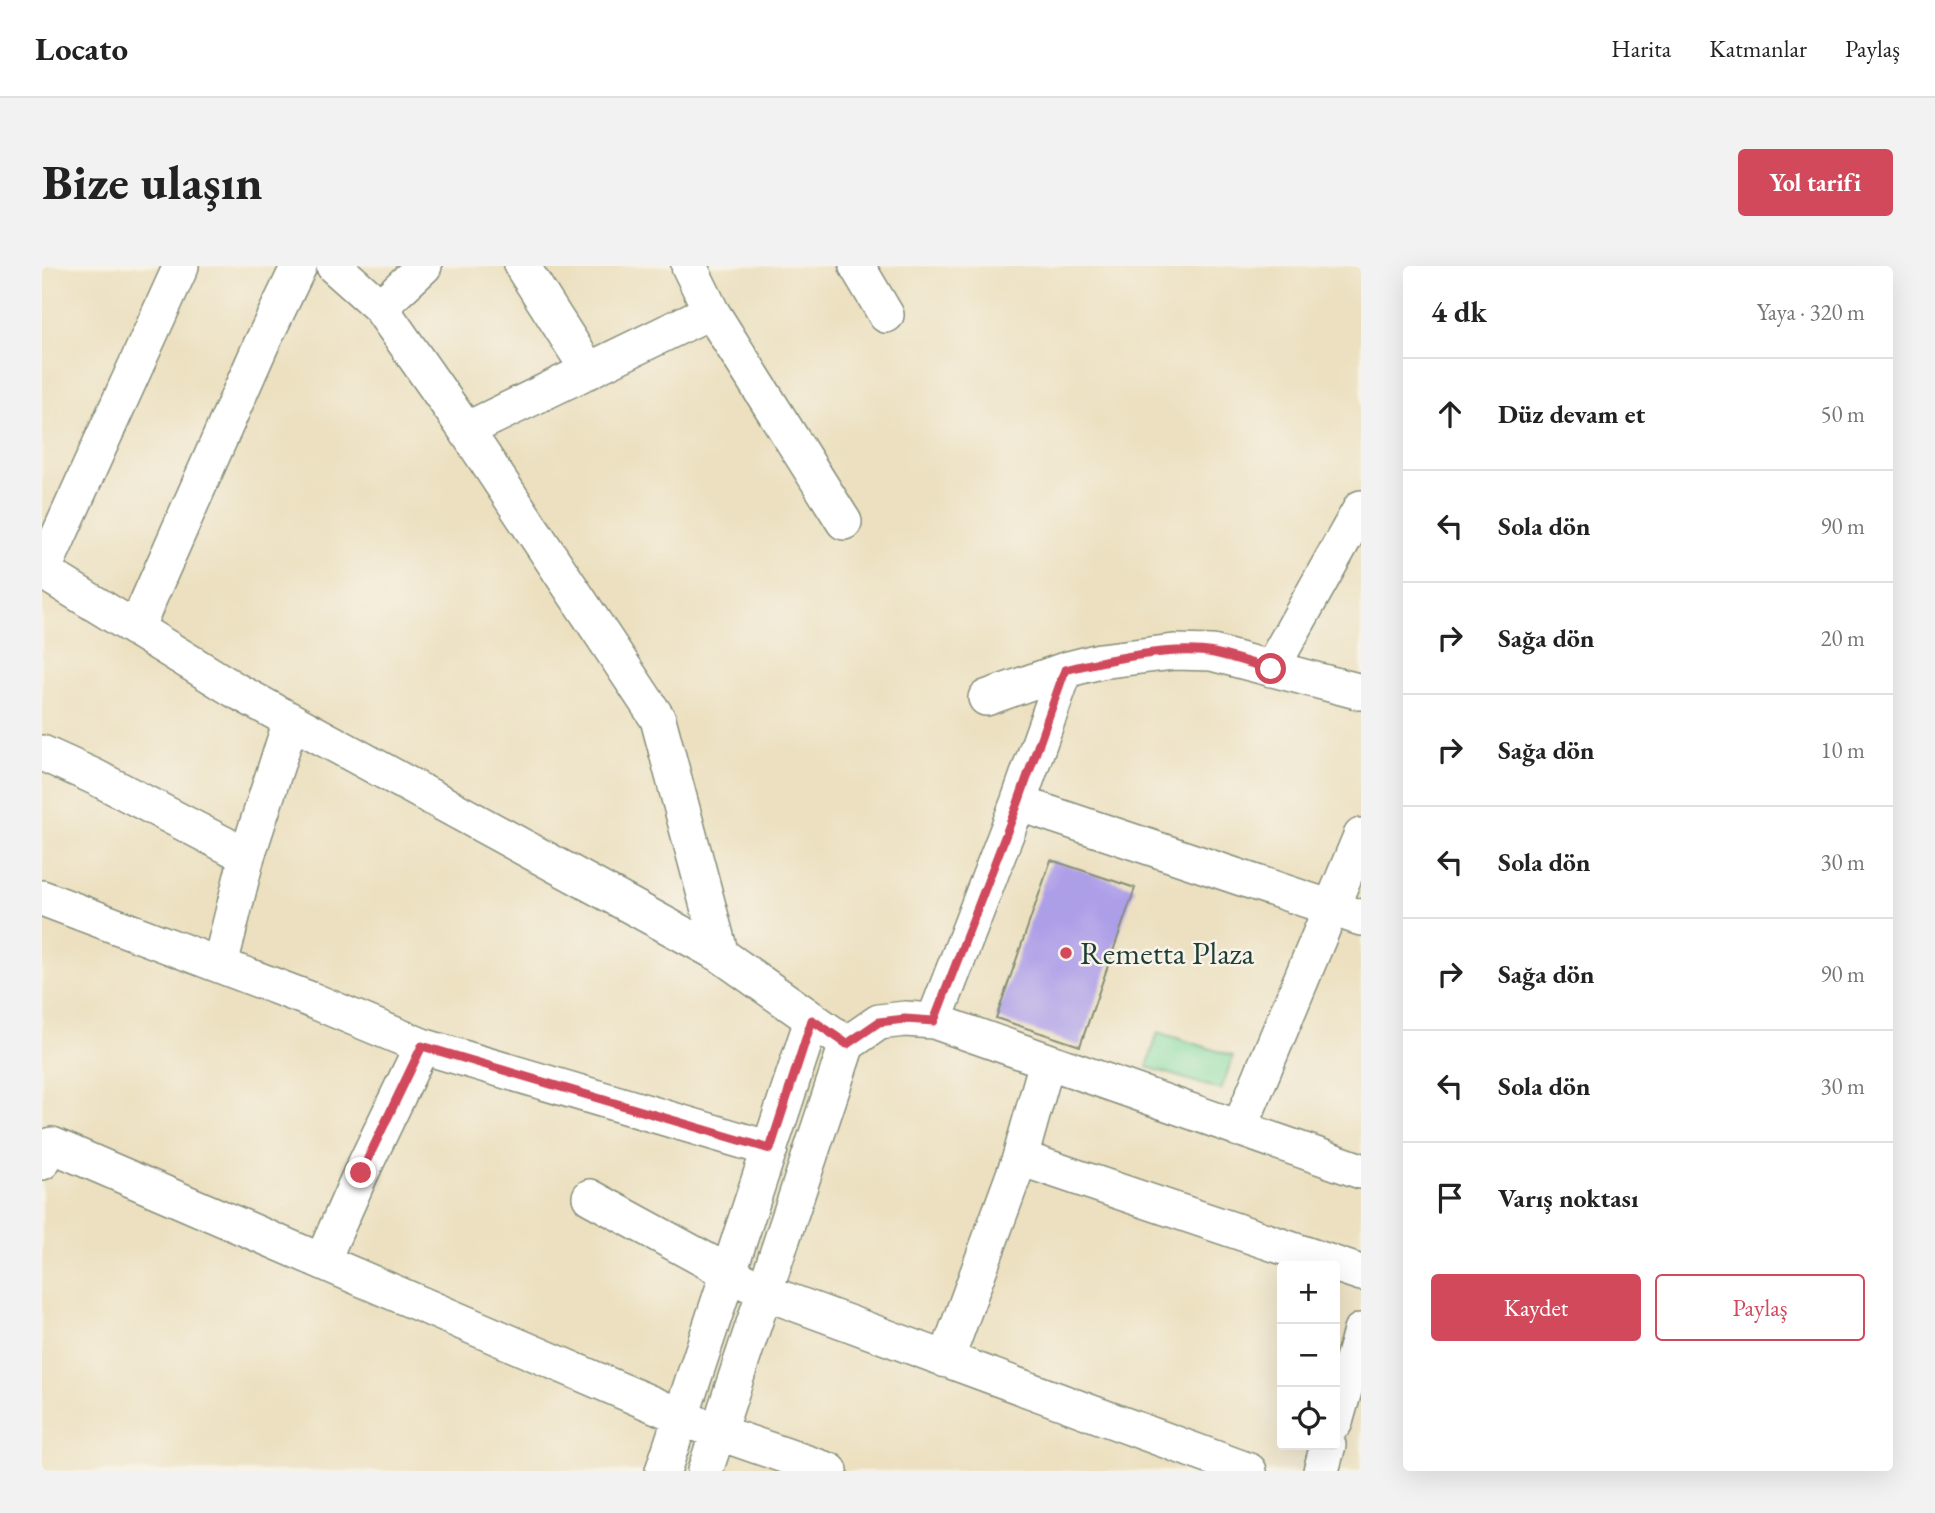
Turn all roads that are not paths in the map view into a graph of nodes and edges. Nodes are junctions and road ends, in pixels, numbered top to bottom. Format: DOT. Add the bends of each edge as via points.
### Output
graph roads {
  1 [pos="181,266"];
  2 [pos="299,266"];
  3 [pos="334,266"];
  4 [pos="424,266"];
  5 [pos="522,266"];
  6 [pos="690,266"];
  7 [pos="857,266"];
  8 [pos="380,307"];
  9 [pos="711,311"];
  10 [pos="886,315"];
  11 [pos="589,370"];
  12 [pos="466,430"];
  13 [pos="1361,508"];
  14 [pos="844,522"];
  15 [pos="43,572"];
  16 [pos="136,628"];
  17 [pos="1271,669"];
  18 [pos="1065,670"];
  19 [pos="1361,692"];
  20 [pos="986,698"];
  21 [pos="291,721"];
  22 [pos="42,753"];
  23 [pos="1018,803"];
  24 [pos="1361,836"];
  25 [pos="247,856"];
  26 [pos="42,898"];
  27 [pos="1346,913"];
  28 [pos="721,955"];
  29 [pos="220,965"];
  30 [pos="812,1020"];
  31 [pos="934,1021"];
  32 [pos="847,1044"];
  33 [pos="422,1046"];
  34 [pos="1047,1062"];
  35 [pos="1239,1129"];
  36 [pos="770,1149"];
  37 [pos="1020,1158"];
  38 [pos="42,1162"];
  39 [pos="1361,1171"];
  40 [pos="590,1196"];
  41 [pos="322,1261"];
  42 [pos="729,1273"];
  43 [pos="1361,1273"];
  44 [pos="764,1292"];
  45 [pos="1361,1331"];
  46 [pos="946,1360"];
  47 [pos="1340,1404"];
  48 [pos="681,1416"];
  49 [pos="718,1432"];
  50 [pos="1327,1450"];
  51 [pos="663,1471"];
  52 [pos="705,1471"];
  53 [pos="830,1471"];
  54 [pos="1250,1471"];
  55 [pos="1321,1471"];
  1 -- 15 [label="street"];
  2 -- 16 [label="street"];
  3 -- 8 [label="street"];
  4 -- 8 [label="street"];
  5 -- 11 [label="street"];
  6 -- 9 [label="street"];
  7 -- 10 [label="street"];
  8 -- 12 [label="street"];
  9 -- 11 [label="street"];
  9 -- 14 [label="street"];
  11 -- 12 [label="street"];
  12 -- 28 [label="street" via="658,719"];
  13 -- 17 [label="street"];
  15 -- 16 [label="street"];
  16 -- 21 [label="street"];
  17 -- 18 [label="street" via="1212,653 1174,652"];
  17 -- 19 [label="street"];
  18 -- 20 [label="street"];
  18 -- 23 [label="street"];
  21 -- 25 [label="street"];
  21 -- 28 [label="street"];
  22 -- 25 [label="street"];
  23 -- 27 [label="street"];
  23 -- 31 [label="street"];
  24 -- 27 [label="street"];
  25 -- 29 [label="street"];
  26 -- 29 [label="street"];
  27 -- 35 [label="street"];
  28 -- 30 [label="street"];
  29 -- 33 [label="street"];
  30 -- 32 [label="street"];
  30 -- 36 [label="street"];
  31 -- 32 [label="street" via="879,1022"];
  31 -- 34 [label="street"];
  32 -- 44 [label="street"];
  33 -- 36 [label="street"];
  33 -- 41 [label="street"];
  34 -- 35 [label="street"];
  34 -- 37 [label="street"];
  35 -- 39 [label="street"];
  36 -- 42 [label="street"];
  37 -- 43 [label="street"];
  37 -- 46 [label="street"];
  38 -- 41 [label="street" via="52,1145"];
  40 -- 42 [label="street"];
  41 -- 48 [label="street"];
  42 -- 44 [label="street"];
  42 -- 48 [label="street"];
  44 -- 46 [label="street"];
  44 -- 49 [label="street"];
  45 -- 47 [label="street"];
  46 -- 54 [label="street"];
  48 -- 49 [label="street"];
  48 -- 51 [label="street"];
  49 -- 52 [label="street"];
  49 -- 53 [label="street"];
  50 -- 55 [label="street"];
}
